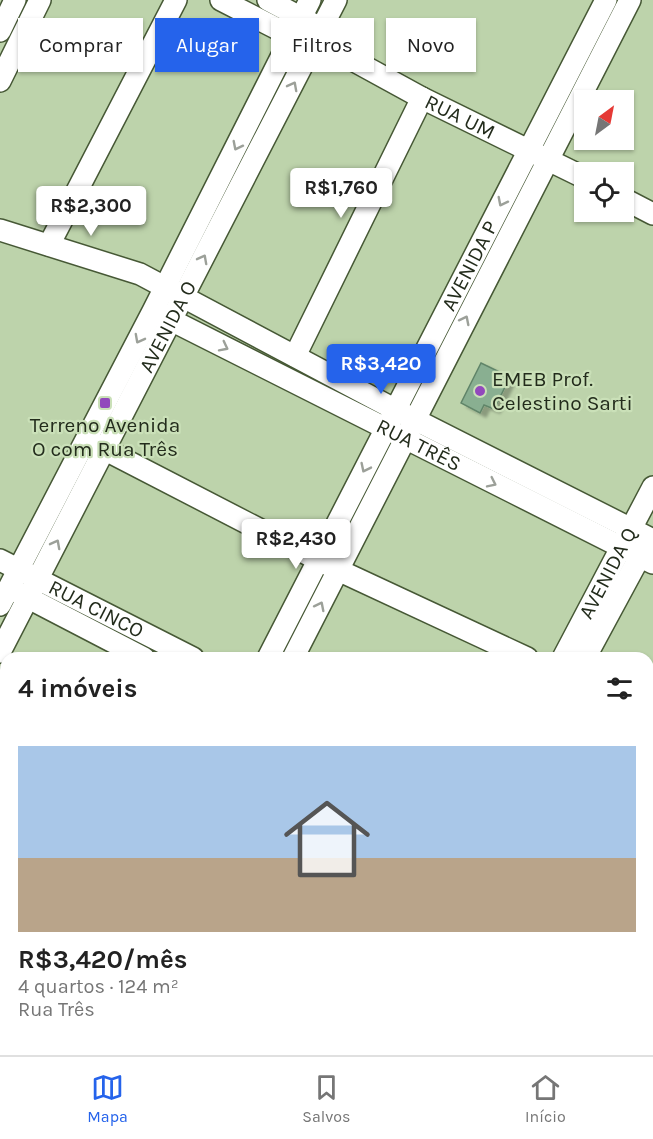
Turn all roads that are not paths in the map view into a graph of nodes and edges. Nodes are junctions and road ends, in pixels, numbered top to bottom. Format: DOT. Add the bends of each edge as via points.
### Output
graph roads {
  1 [pos="15,0"];
  2 [pos="40,0"];
  3 [pos="176,0"];
  4 [pos="221,0"];
  5 [pos="268,0"];
  6 [pos="336,0"];
  7 [pos="615,7"];
  8 [pos="306,8"];
  9 [pos="327,18"];
  10 [pos="271,25"];
  11 [pos="0,31"];
  12 [pos="275,72"];
  13 [pos="298,72"];
  14 [pos="374,72"];
  15 [pos="0,81"];
  16 [pos="422,98"];
  17 [pos="529,150"];
  18 [pos="548,159"];
  19 [pos="574,172"];
  20 [pos="634,204"];
  21 [pos="653,214"];
  22 [pos="0,230"];
  23 [pos="49,245"];
  24 [pos="174,292"];
  25 [pos="162,316"];
  26 [pos="295,356"];
  27 [pos="405,415"];
  28 [pos="385,429"];
  29 [pos="86,440"];
  30 [pos="405,440"];
  31 [pos="105,450"];
  32 [pos="653,487"];
  33 [pos="643,544"];
  34 [pos="9,564"];
  35 [pos="329,565"];
  36 [pos="37,579"];
  37 [pos="9,594"];
  38 [pos="284,627"];
  39 [pos="304,638"];
  40 [pos="0,652"];
  41 [pos="131,652"];
  42 [pos="181,652"];
  43 [pos="271,652"];
  44 [pos="296,652"];
  45 [pos="513,652"];
  46 [pos="567,652"];
  47 [pos="588,652"];
  1 -- 11 [label="street"];
  2 -- 15 [label="street"];
  3 -- 23 [label="street"];
  4 -- 10 [label="street, RUA UM"];
  5 -- 8 [label="street, RUA UM"];
  6 -- 9 [label="street, AVENIDA O"];
  7 -- 17 [label="street, AVENIDA P"];
  7 -- 18 [label="street, AVENIDA P"];
  12 -- 24 [label="street, AVENIDA O, one-way"];
  24 -- 13 [label="street, AVENIDA O, one-way"];
  14 -- 16 [label="street, RUA UM"];
  16 -- 17 [label="street, RUA UM"];
  16 -- 26 [label="street"];
  17 -- 18 [label="street, RUA UM"];
  17 -- 27 [label="street, AVENIDA P, one-way"];
  18 -- 19 [label="street, RUA UM"];
  27 -- 18 [label="street, AVENIDA P, one-way"];
  20 -- 21 [label="street"];
  22 -- 23 [label="street, RUA TRÊS"];
  23 -- 24 [label="street, RUA TRÊS" via="124,268"];
  24 -- 25 [label="street, AVENIDA O"];
  24 -- 26 [label="street, RUA TRÊS"];
  25 -- 28 [label="street, RUA TRÊS, one-way"];
  25 -- 29 [label="street, AVENIDA O, one-way"];
  25 -- 31 [label="street, AVENIDA O"];
  26 -- 27 [label="street, RUA TRÊS"];
  27 -- 28 [label="street, AVENIDA P"];
  27 -- 30 [label="street, AVENIDA P"];
  27 -- 33 [label="street, RUA TRÊS"];
  28 -- 30 [label="street, RUA TRÊS"];
  28 -- 35 [label="street, AVENIDA P, one-way"];
  29 -- 31 [label="street"];
  29 -- 34 [label="street, AVENIDA O"];
  30 -- 33 [label="street, RUA TRÊS, one-way"];
  30 -- 35 [label="street, AVENIDA P"];
  31 -- 35 [label="street"];
  36 -- 31 [label="street, AVENIDA O, one-way"];
  32 -- 33 [label="street, AVENIDA Q"];
  33 -- 46 [label="street, AVENIDA Q"];
  33 -- 47 [label="street, AVENIDA Q"];
  34 -- 36 [label="street, RUA CINCO"];
  34 -- 37 [label="street, AVENIDA O"];
  35 -- 38 [label="street, AVENIDA P"];
  39 -- 35 [label="street, AVENIDA P, one-way"];
  35 -- 45 [label="street"];
  36 -- 37 [label="street, AVENIDA O"];
  36 -- 42 [label="street, RUA CINCO"];
  37 -- 40 [label="street, AVENIDA O"];
  37 -- 41 [label="street, RUA CINCO"];
  38 -- 39 [label="street"];
  38 -- 43 [label="street, AVENIDA P"];
  39 -- 44 [label="street, AVENIDA P"];
}
